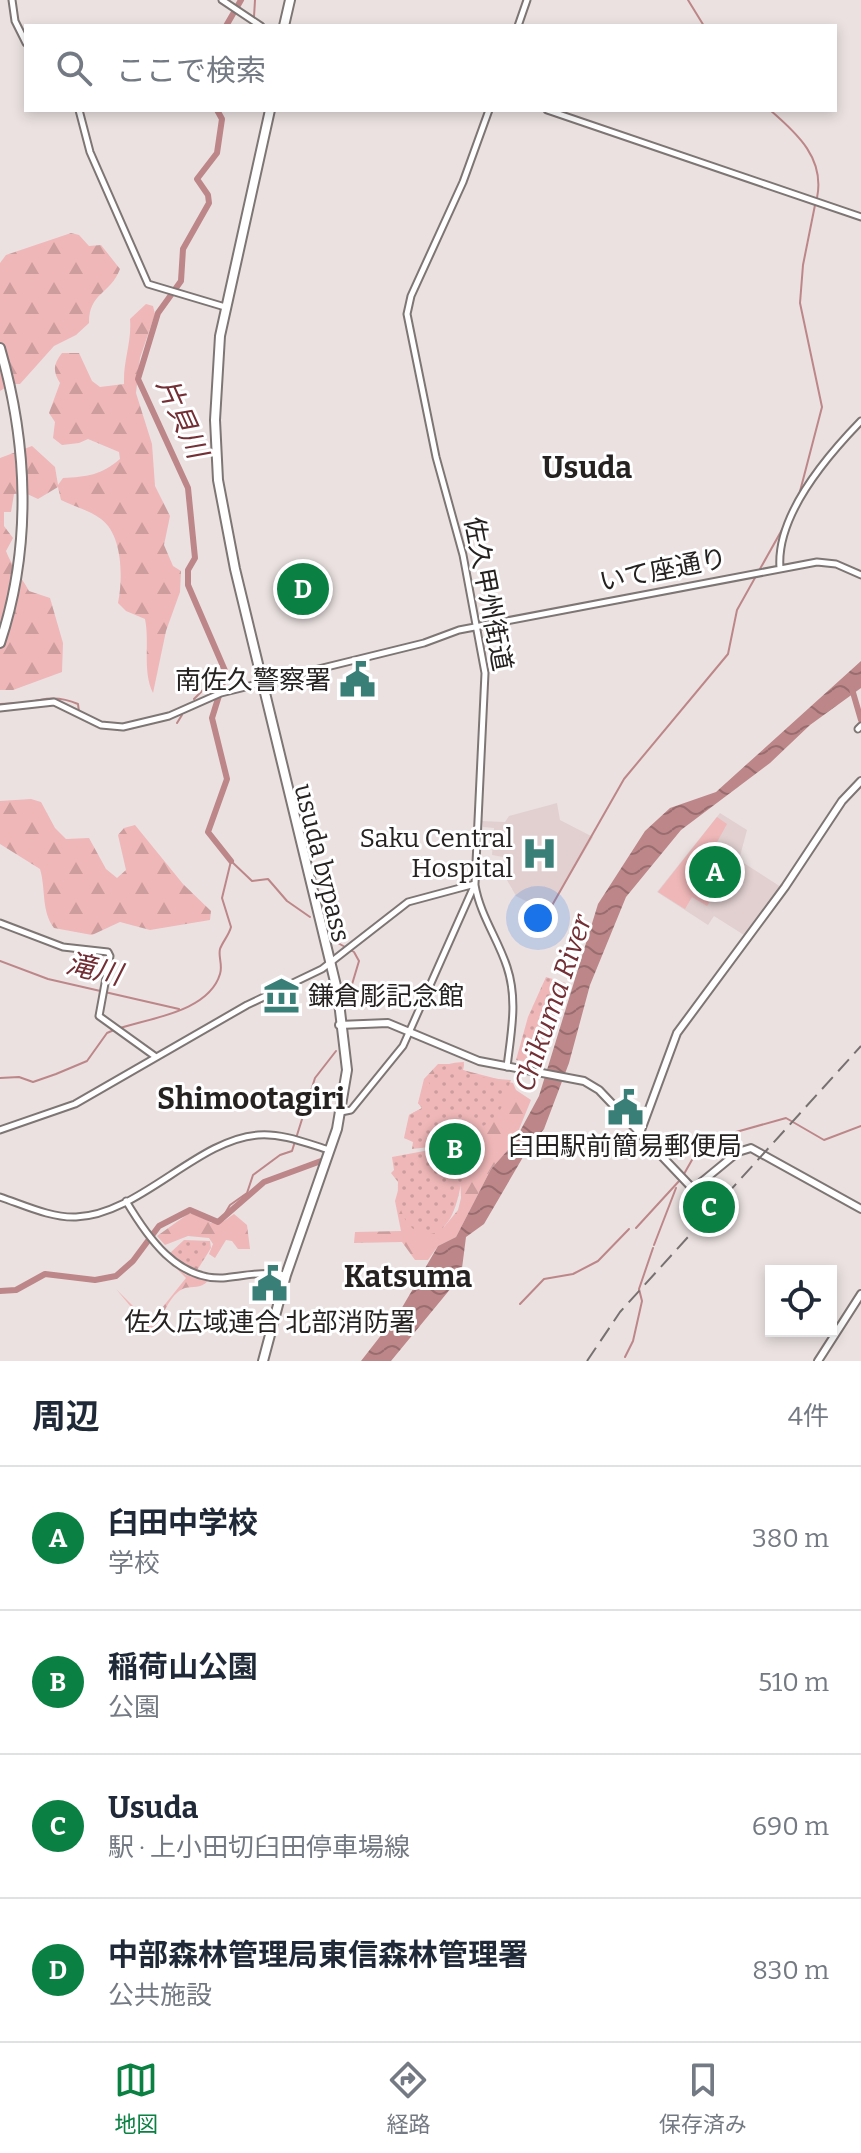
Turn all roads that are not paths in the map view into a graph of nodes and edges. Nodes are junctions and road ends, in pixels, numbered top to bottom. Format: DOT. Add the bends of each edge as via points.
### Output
graph roads {
  1 [pos="12,0"];
  2 [pos="222,0"];
  3 [pos="293,0"];
  4 [pos="527,0"];
  5 [pos="258,24"];
  6 [pos="287,24"];
  7 [pos="519,24"];
  8 [pos="24,39"];
  9 [pos="80,112"];
  10 [pos="268,112"];
  11 [pos="488,112"];
  12 [pos="553,112"];
  13 [pos="861,217"];
  14 [pos="223,306"];
  15 [pos="0,348"];
  16 [pos="0,362"];
  17 [pos="861,421"];
  18 [pos="780,568"];
  19 [pos="859,574"];
  20 [pos="14,589"];
  21 [pos="476,627"];
  22 [pos="0,643"];
  23 [pos="261,683"];
  24 [pos="0,708"];
  25 [pos="861,781"];
  26 [pos="475,884"];
  27 [pos="0,923"];
  28 [pos="328,964"];
  29 [pos="342,1025"];
  30 [pos="410,1032"];
  31 [pos="156,1057"];
  32 [pos="510,1067"];
  33 [pos="339,1112"];
  34 [pos="0,1130"];
  35 [pos="640,1133"];
  36 [pos="329,1150"];
  37 [pos="693,1189"];
  38 [pos="0,1197"];
  39 [pos="126,1201"];
  40 [pos="705,1201"];
  41 [pos="861,1209"];
  42 [pos="286,1275"];
  43 [pos="861,1294"];
  44 [pos="263,1361"];
  45 [pos="818,1361"];
  1 -- 8 [label="street"];
  2 -- 5 [label="street"];
  3 -- 6 [label="highway"];
  4 -- 7 [label="street"];
  9 -- 14 [label="street" via="90,152 146,280 152,288"];
  10 -- 14 [label="highway, usuda bypass"];
  11 -- 21 [label="street, 佐久甲州街道" via="407,314"];
  12 -- 13 [label="street"];
  14 -- 23 [label="highway, usuda bypass" via="215,387 218,480"];
  15 -- 20 [label="highway" via="21,459 22,529"];
  16 -- 20 [label="highway" via="18,478"];
  17 -- 18 [label="street" via="801,500 781,540"];
  18 -- 19 [label="street, いて座通り" via="829,562"];
  18 -- 21 [label="street, いて座通り"];
  20 -- 22 [label="highway"];
  21 -- 23 [label="street, いて座通り"];
  21 -- 26 [label="street, 佐久甲州街道" via="486,690"];
  23 -- 24 [label="street, いて座通り" via="119,728 54,702"];
  23 -- 28 [label="highway, usuda bypass"];
  25 -- 35 [label="main road" via="677,1033"];
  26 -- 28 [label="street" via="405,904"];
  26 -- 30 [label="street, 佐久甲州街道"];
  26 -- 32 [label="street" via="510,977 515,1006"];
  27 -- 31 [label="street" via="63,947 108,952 98,1013"];
  28 -- 29 [label="highway, usuda bypass"];
  28 -- 31 [label="street"];
  29 -- 30 [label="main road" via="379,1021"];
  29 -- 33 [label="highway, usuda bypass" via="347,1070"];
  30 -- 32 [label="main road" via="468,1057"];
  30 -- 33 [label="street, 佐久甲州街道" via="386,1071 349,1112"];
  31 -- 34 [label="street" via="69,1107"];
  32 -- 35 [label="main road" via="584,1081"];
  33 -- 36 [label="highway, usuda bypass"];
  35 -- 37 [label="main road"];
  36 -- 39 [label="street" via="278,1136 247,1136"];
  36 -- 42 [label="highway, usuda bypass"];
  37 -- 40 [label="street"];
  37 -- 41 [label="main road" via="738,1152 751,1148"];
  38 -- 39 [label="street" via="74,1218"];
  39 -- 42 [label="street" via="178,1266 196,1276"];
  42 -- 44 [label="highway, usuda bypass"];
  43 -- 45 [label="main road"];
}
